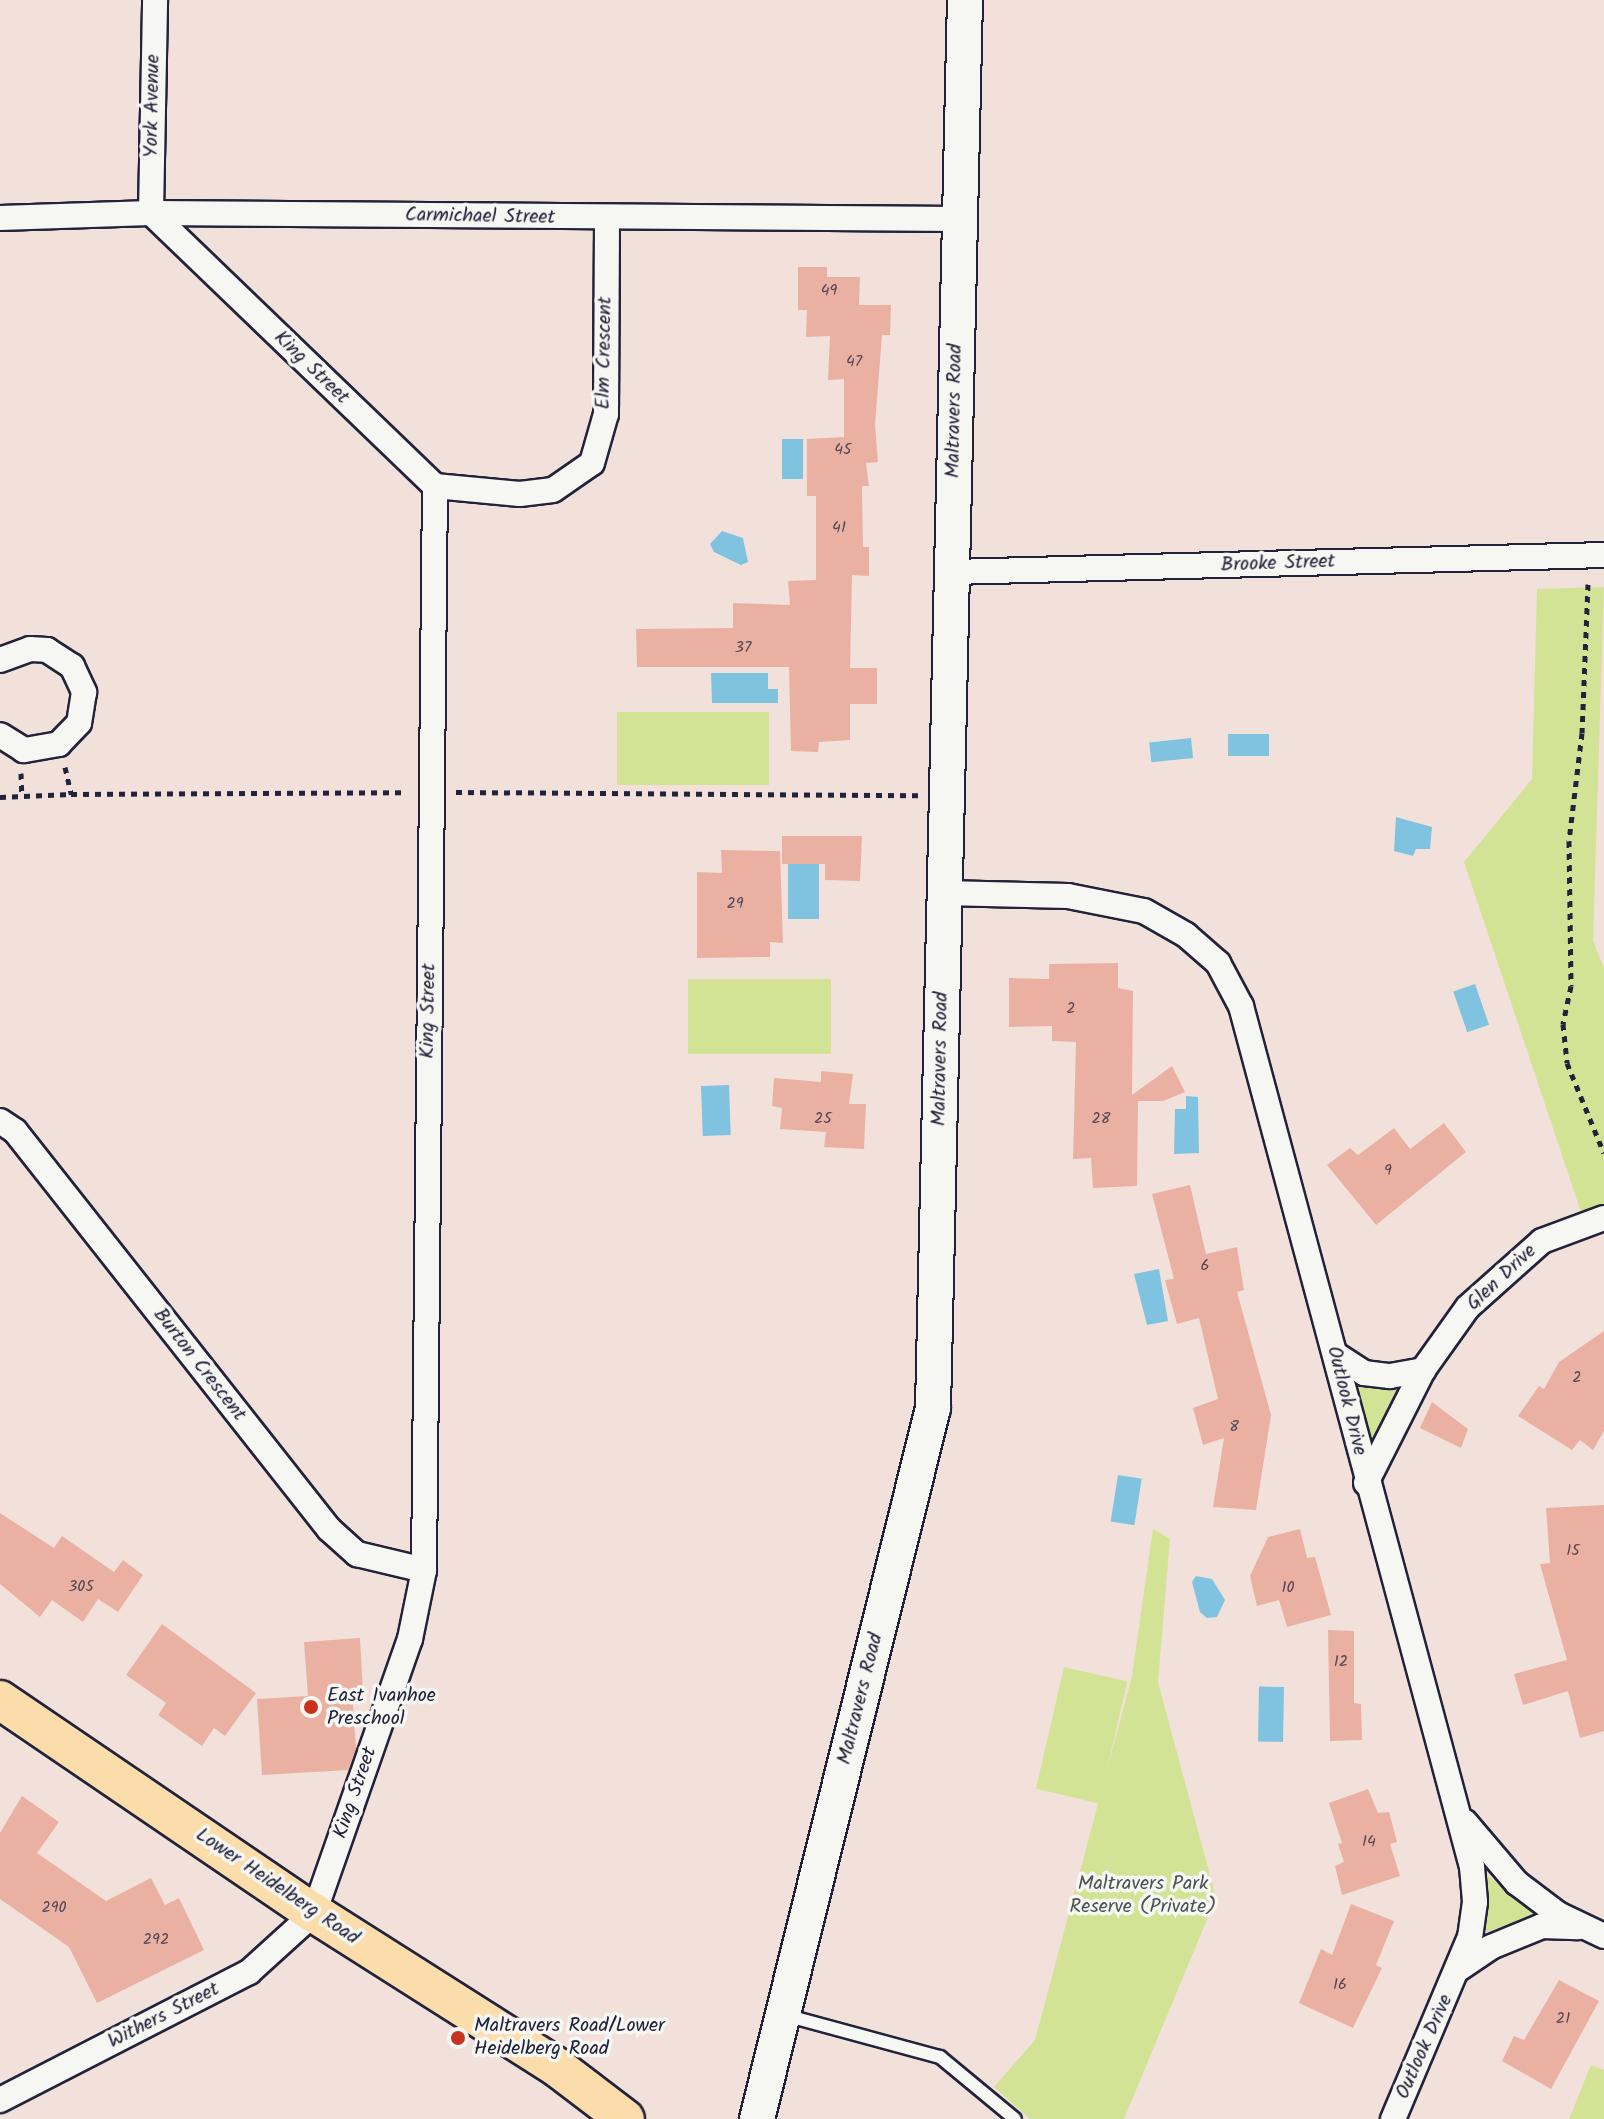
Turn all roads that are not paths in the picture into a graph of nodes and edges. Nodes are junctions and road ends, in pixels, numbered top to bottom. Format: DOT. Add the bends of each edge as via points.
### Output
graph roads {
  1 [pos="155,0"];
  2 [pos="965,0"];
  3 [pos="151,213"];
  4 [pos="0,218"];
  5 [pos="607,219"];
  6 [pos="959,219"];
  7 [pos="435,486"];
  8 [pos="1604,555"];
  9 [pos="952,572"];
  10 [pos="0,660"];
  11 [pos="0,735"];
  12 [pos="944,893"];
  13 [pos="0,1121"];
  14 [pos="1604,1218"];
  15 [pos="1335,1354"];
  16 [pos="1423,1370"];
  17 [pos="1366,1483"];
  18 [pos="424,1570"];
  19 [pos="0,1700"];
  20 [pos="1457,1811"];
  21 [pos="314,1913"];
  22 [pos="1593,1932"];
  23 [pos="1460,1968"];
  24 [pos="782,2014"];
  25 [pos="558,2068"];
  26 [pos="0,2100"];
  27 [pos="752,2112"];
  28 [pos="590,2119"];
  29 [pos="625,2119"];
  30 [pos="1015,2119"];
  31 [pos="1393,2119"];
  1 -- 3 [label="street, York Avenue"];
  2 -- 6 [label="street, Maltravers Road"];
  3 -- 4 [label="street, Carmichael Street"];
  3 -- 5 [label="street, Carmichael Street"];
  3 -- 7 [label="street, King Street"];
  5 -- 6 [label="street, Carmichael Street"];
  5 -- 7 [label="street, Elm Crescent" via="606,414 592,463 553,490 520,494"];
  6 -- 9 [label="street, Maltravers Road"];
  7 -- 18 [label="street, King Street"];
  8 -- 9 [label="street, Brooke Street"];
  9 -- 12 [label="street, Maltravers Road"];
  10 -- 11 [label="street" via="30,649 47,650 72,666 84,692 84,711 59,744 24,750"];
  12 -- 15 [label="street, Outlook Drive" via="1114,901 1176,929 1218,963 1241,1006"];
  12 -- 24 [label="street, Maltravers Road" via="933,1408"];
  13 -- 18 [label="street, Burton Crescent" via="15,1131 329,1529 357,1554"];
  14 -- 16 [label="street, Glen Drive" via="1542,1241 1468,1307"];
  15 -- 16 [label="street" via="1364,1373 1390,1376"];
  15 -- 17 [label="street, Outlook Drive"];
  16 -- 17 [label="street, Glen Drive"];
  17 -- 20 [label="street, Outlook Drive"];
  18 -- 21 [label="street, King Street" via="410,1639"];
  19 -- 21 [label="main road, Lower Heidelberg Road"];
  20 -- 22 [label="street" via="1517,1883"];
  20 -- 23 [label="street, Outlook Drive" via="1475,1902"];
  21 -- 25 [label="main road, Lower Heidelberg Road"];
  21 -- 26 [label="street, Withers Street" via="249,1972"];
  22 -- 23 [label="street" via="1542,1926 1491,1947"];
  23 -- 31 [label="street, Outlook Drive"];
  24 -- 27 [label="street, Maltravers Road"];
  24 -- 30 [label="lane" via="940,2057"];
  25 -- 28 [label="main road, Lower Heidelberg Road"];
  25 -- 29 [label="main road, Lower Heidelberg Road"];
}
